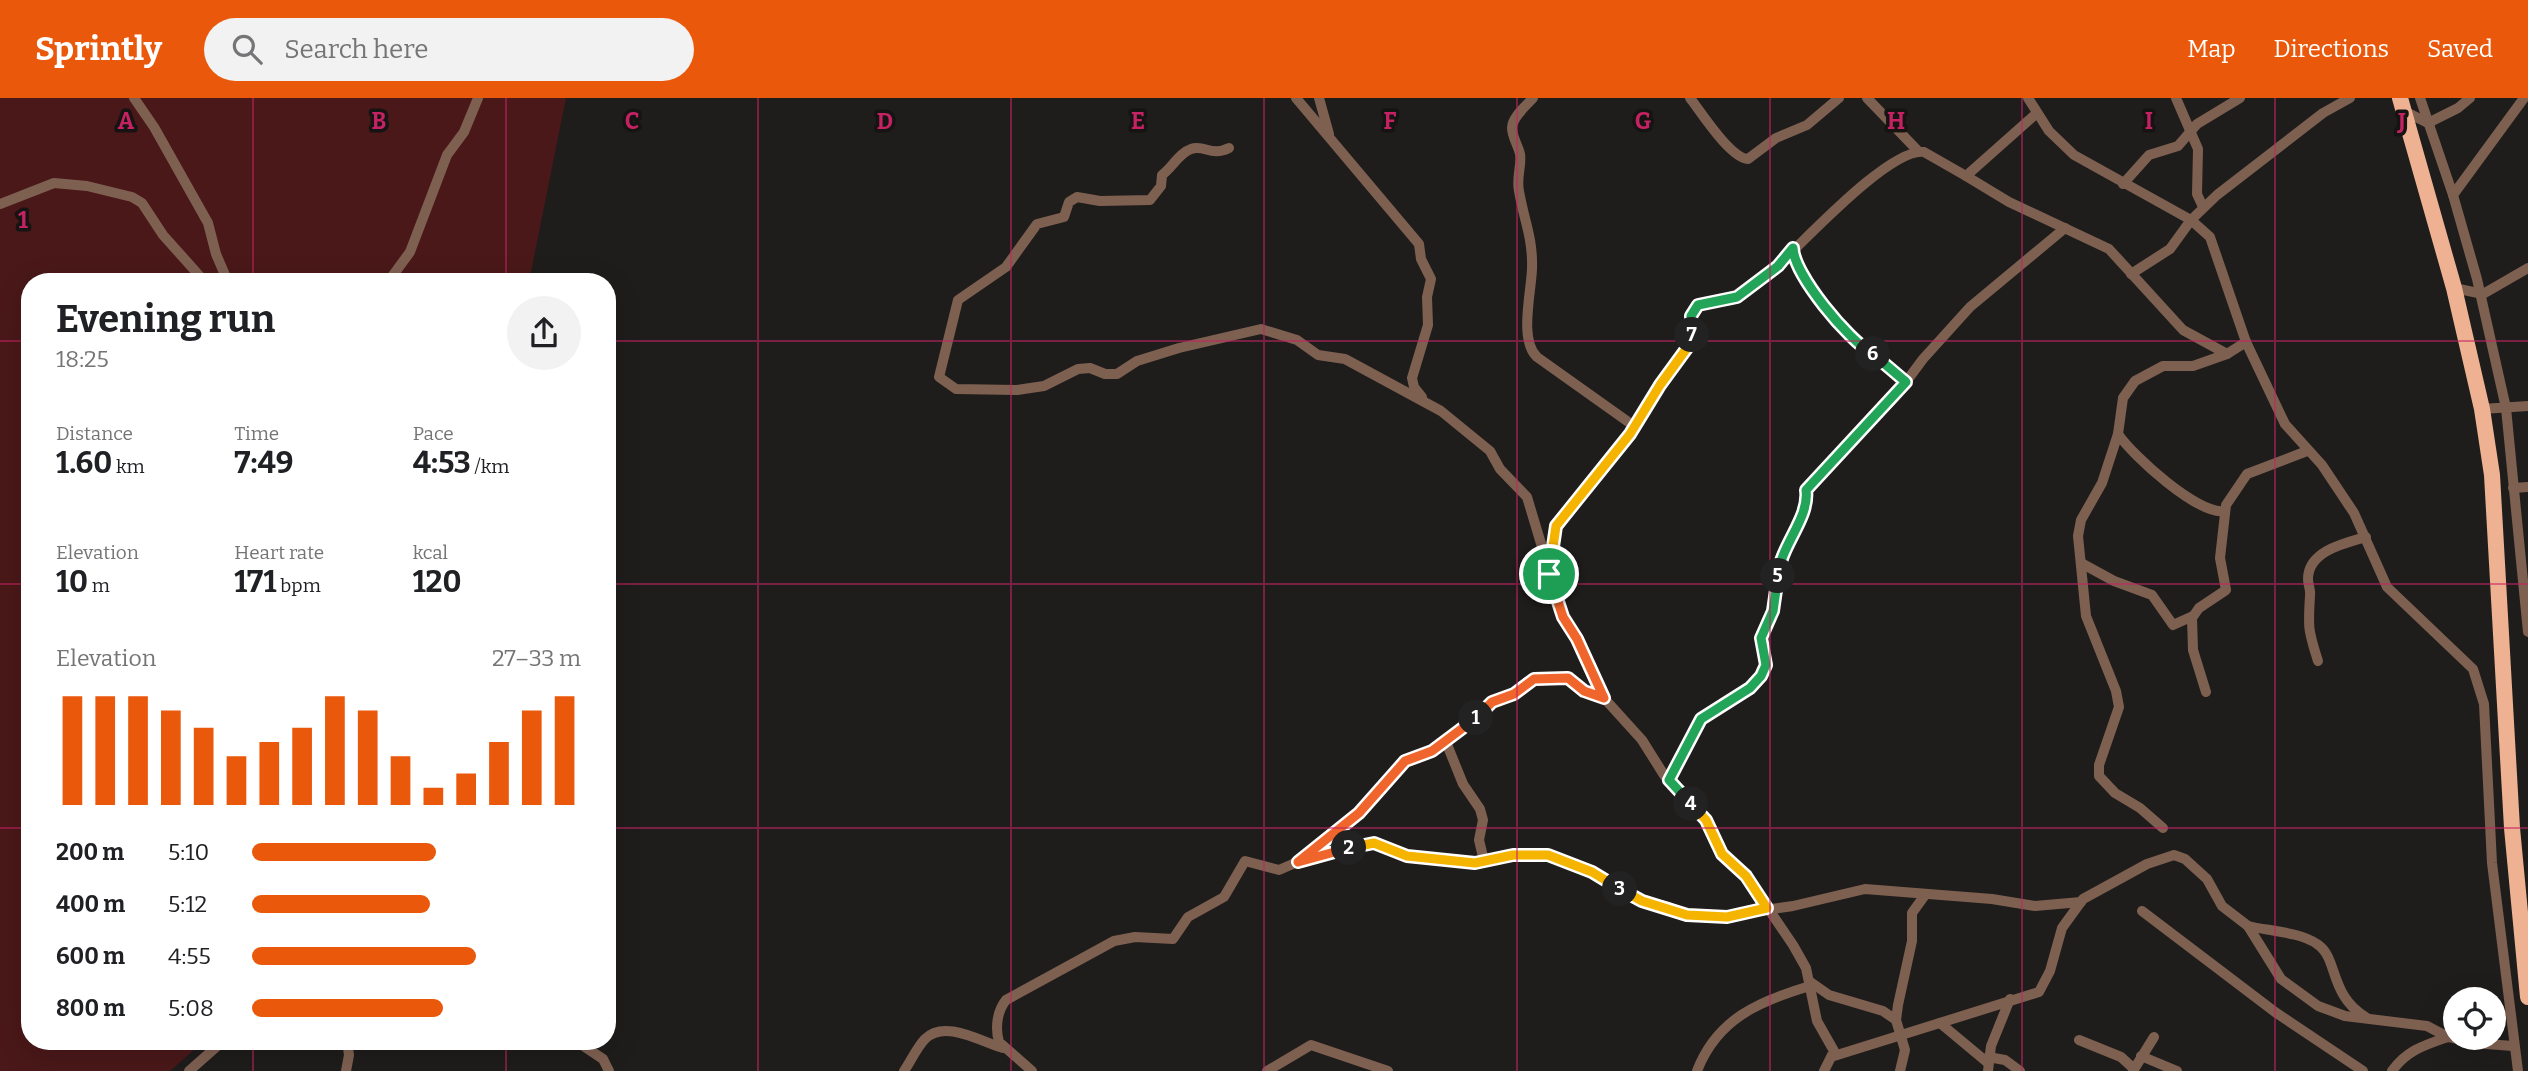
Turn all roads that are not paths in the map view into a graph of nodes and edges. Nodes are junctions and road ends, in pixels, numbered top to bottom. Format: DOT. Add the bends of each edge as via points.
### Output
graph roads {
  1 [pos="134,98"];
  2 [pos="478,98"];
  3 [pos="1296,98"];
  4 [pos="1319,98"];
  5 [pos="1533,98"];
  6 [pos="1690,98"];
  7 [pos="1839,98"];
  8 [pos="1867,98"];
  9 [pos="2028,98"];
  10 [pos="2176,98"];
  11 [pos="2240,98"];
  12 [pos="2350,98"];
  13 [pos="2420,98"];
  14 [pos="2470,98"];
  15 [pos="2524,98"];
  16 [pos="2184,103"];
  17 [pos="2402,105"];
  18 [pos="2037,113"];
  19 [pos="2428,123"];
  20 [pos="2192,129"];
  21 [pos="1329,136"];
  22 [pos="1228,148"];
  23 [pos="1918,151"];
  24 [pos="1966,176"];
  25 [pos="2123,184"];
  26 [pos="2453,195"];
  27 [pos="0,204"];
  28 [pos="2203,207"];
  29 [pos="2191,220"];
  30 [pos="2065,228"];
  31 [pos="1793,248"];
  32 [pos="2528,268"];
  33 [pos="197,273"];
  34 [pos="224,273"];
  35 [pos="395,273"];
  36 [pos="2132,274"];
  37 [pos="2454,288"];
  38 [pos="2480,294"];
  39 [pos="2246,342"];
  40 [pos="2227,354"];
  41 [pos="1906,382"];
  42 [pos="1424,400"];
  43 [pos="2528,406"];
  44 [pos="2506,408"];
  45 [pos="2482,409"];
  46 [pos="1634,426"];
  47 [pos="2118,434"];
  48 [pos="2307,451"];
  49 [pos="2528,487"];
  50 [pos="2513,488"];
  51 [pos="2224,511"];
  52 [pos="2367,537"];
  53 [pos="2524,550"];
  54 [pos="2081,563"];
  55 [pos="1549,574"];
  56 [pos="2193,616"];
  57 [pos="2528,629"];
  58 [pos="2318,661"];
  59 [pos="2206,692"];
  60 [pos="1604,698"];
  61 [pos="1446,743"];
  62 [pos="1669,780"];
  63 [pos="2163,828"];
  64 [pos="1484,861"];
  65 [pos="1298,862"];
  66 [pos="1925,895"];
  67 [pos="2081,902"];
  68 [pos="1767,908"];
  69 [pos="2142,911"];
  70 [pos="2248,926"];
  71 [pos="1809,984"];
  72 [pos="2528,997"];
  73 [pos="2010,999"];
  74 [pos="1896,1020"];
  75 [pos="2370,1020"];
  76 [pos="1940,1023"];
  77 [pos="1900,1034"];
  78 [pos="2443,1034"];
  79 [pos="2154,1037"];
  80 [pos="2443,1039"];
  81 [pos="2079,1041"];
  82 [pos="2506,1045"];
  83 [pos="2513,1046"];
  84 [pos="1003,1048"];
  85 [pos="213,1050"];
  86 [pos="348,1050"];
  87 [pos="590,1050"];
  88 [pos="1834,1056"];
  89 [pos="2141,1056"];
  90 [pos="1988,1064"];
  91 [pos="2133,1070"];
  92 [pos="189,1071"];
  93 [pos="346,1071"];
  94 [pos="609,1071"];
  95 [pos="904,1071"];
  96 [pos="1032,1071"];
  97 [pos="1267,1071"];
  98 [pos="1388,1071"];
  99 [pos="1697,1071"];
  100 [pos="1824,1071"];
  101 [pos="1900,1071"];
  102 [pos="2020,1071"];
  103 [pos="2177,1071"];
  104 [pos="2363,1071"];
  105 [pos="2392,1071"];
  106 [pos="2518,1071"];
  1 -- 34 [label="street" via="208,223"];
  2 -- 35 [label="street" via="447,155 410,252"];
  3 -- 21 [label="street"];
  4 -- 21 [label="street"];
  5 -- 46 [label="street" via="1512,129 1521,157 1518,190 1530,226 1531,304 1526,330 1530,349"];
  6 -- 7 [label="street" via="1737,156 1748,159 1776,138 1807,125"];
  8 -- 23 [label="street"];
  9 -- 18 [label="street"];
  10 -- 16 [label="street"];
  11 -- 20 [label="street"];
  12 -- 28 [label="street" via="2323,113"];
  13 -- 19 [label="street"];
  14 -- 19 [label="street"];
  15 -- 26 [label="street"];
  16 -- 20 [label="street"];
  17 -- 19 [label="street"];
  17 -- 37 [label="highway"];
  18 -- 24 [label="street"];
  18 -- 25 [label="street" via="2074,155"];
  19 -- 26 [label="street"];
  20 -- 25 [label="street" via="2174,148 2149,155"];
  20 -- 28 [label="street" via="2199,149 2197,194"];
  21 -- 42 [label="street" via="1417,241 1429,271 1428,325 1412,377"];
  22 -- 42 [label="street" via="1214,153 1198,148 1187,151 1161,175 1161,186 1150,200 1077,197 1070,201 1064,218 1037,224 1006,267 958,300 941,379 956,389 1044,386 1078,369 1117,374 1137,361 1261,329 1297,340 1318,355 1345,359"];
  23 -- 24 [label="street"];
  23 -- 31 [label="street" via="1898,158"];
  24 -- 30 [label="street"];
  25 -- 29 [label="street"];
  26 -- 38 [label="street"];
  27 -- 33 [label="street" via="54,183 132,197 142,203"];
  28 -- 29 [label="street"];
  29 -- 36 [label="street" via="2170,249"];
  29 -- 39 [label="street" via="2213,241"];
  30 -- 36 [label="street" via="2109,249"];
  30 -- 41 [label="street" via="1970,307"];
  31 -- 41 [label="street" via="1799,271 1845,331"];
  31 -- 46 [label="street" via="1778,266 1737,297 1705,302 1693,310 1691,341"];
  32 -- 38 [label="street"];
  36 -- 40 [label="street" via="2183,330"];
  37 -- 38 [label="street"];
  37 -- 45 [label="highway"];
  38 -- 44 [label="street"];
  39 -- 40 [label="street"];
  39 -- 48 [label="street" via="2285,424"];
  40 -- 47 [label="street" via="2193,366 2163,366 2135,381 2123,398"];
  41 -- 62 [label="street" via="1806,490 1807,501 1779,560 1773,611 1761,635 1765,670 1750,688 1701,719"];
  42 -- 55 [label="street" via="1490,451 1527,497"];
  43 -- 44 [label="street"];
  44 -- 45 [label="street"];
  44 -- 50 [label="street"];
  45 -- 72 [label="highway" via="2496,523 2512,828"];
  46 -- 55 [label="street" via="1556,526"];
  47 -- 51 [label="street" via="2170,483 2209,510"];
  47 -- 54 [label="street" via="2102,482 2081,520"];
  48 -- 51 [label="street" via="2247,474"];
  48 -- 52 [label="street" via="2322,465"];
  49 -- 50 [label="street"];
  50 -- 53 [label="street"];
  51 -- 56 [label="street" via="2220,558 2226,590"];
  52 -- 58 [label="street" via="2326,551 2311,566 2307,624"];
  52 -- 83 [label="street" via="2387,587 2464,659 2477,677 2484,704 2492,863"];
  53 -- 57 [label="street"];
  54 -- 56 [label="street" via="2152,595 2173,625"];
  54 -- 63 [label="street" via="2089,629 2119,708 2099,776"];
  55 -- 60 [label="street" via="1563,617"];
  56 -- 59 [label="street" via="2193,650"];
  60 -- 61 [label="street" via="1584,691 1568,678 1534,679 1514,694 1492,702"];
  60 -- 62 [label="street" via="1642,740"];
  61 -- 64 [label="street" via="1463,784 1482,813 1479,840"];
  61 -- 65 [label="street" via="1405,761 1359,813"];
  62 -- 68 [label="street" via="1706,820 1722,854 1746,876"];
  64 -- 65 [label="street" via="1407,856 1374,843"];
  64 -- 68 [label="street" via="1532,853 1552,856 1598,875 1637,899 1687,915 1727,917"];
  65 -- 84 [label="street" via="1275,871 1244,861 1224,897 1188,917 1173,939 1128,937 1114,941 1010,997 1001,1006 997,1028"];
  66 -- 67 [label="street" via="2035,906"];
  66 -- 68 [label="street" via="1865,889"];
  66 -- 74 [label="street" via="1912,913 1912,940"];
  67 -- 70 [label="street" via="2147,864 2174,855 2207,879 2222,906"];
  67 -- 73 [label="street" via="2062,928 2041,990"];
  68 -- 71 [label="street" via="1798,952"];
  69 -- 104 [label="street" via="2275,1012"];
  70 -- 75 [label="street" via="2268,962 2290,988 2318,1006"];
  70 -- 75 [label="street" via="2319,944 2345,1000"];
  71 -- 74 [label="street"];
  71 -- 88 [label="street" via="1812,1009"];
  71 -- 99 [label="street" via="1733,1019 1717,1033"];
  73 -- 76 [label="street"];
  73 -- 90 [label="street"];
  74 -- 77 [label="street"];
  75 -- 78 [label="street" via="2427,1026"];
  76 -- 77 [label="street"];
  76 -- 90 [label="street"];
  77 -- 88 [label="street"];
  77 -- 101 [label="street" via="1905,1050"];
  79 -- 89 [label="street"];
  80 -- 105 [label="street" via="2416,1048"];
  81 -- 91 [label="street" via="2121,1057"];
  82 -- 83 [label="street"];
  83 -- 106 [label="street"];
  84 -- 95 [label="street" via="959,1032 939,1031 926,1037"];
  84 -- 96 [label="street"];
  85 -- 92 [label="street"];
  86 -- 93 [label="street"];
  87 -- 94 [label="street" via="603,1059"];
  88 -- 100 [label="street"];
  89 -- 91 [label="street"];
  89 -- 103 [label="street"];
  90 -- 102 [label="street" via="2005,1060"];
  97 -- 98 [label="street" via="1311,1045"];
}
